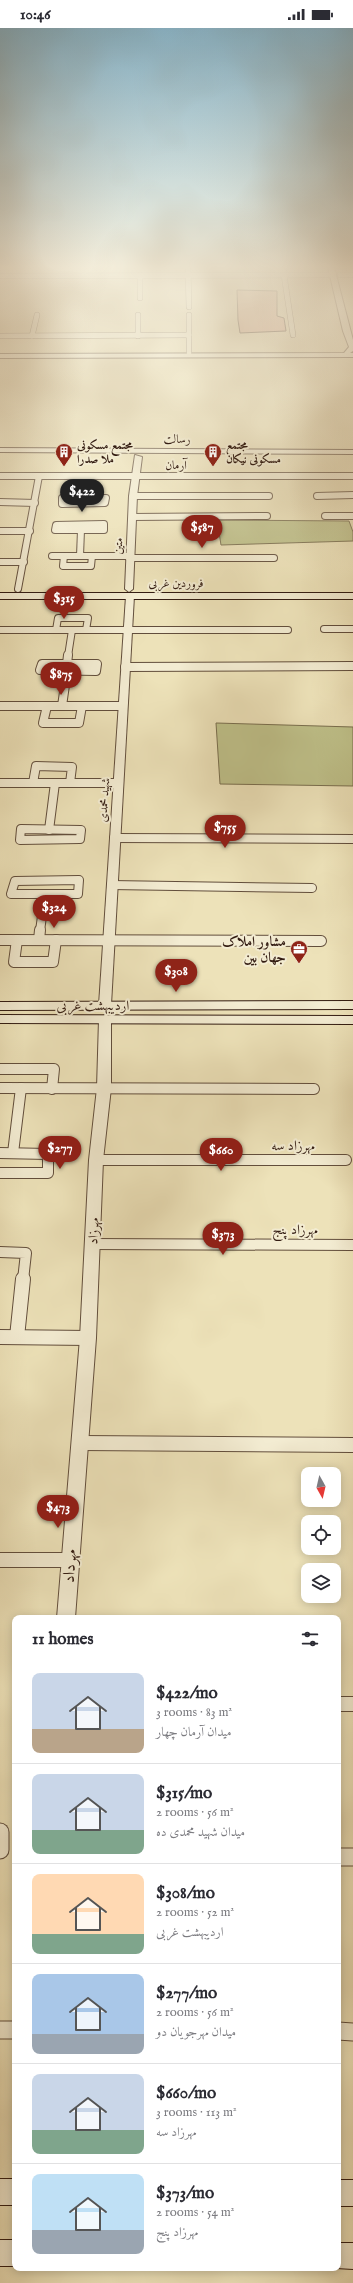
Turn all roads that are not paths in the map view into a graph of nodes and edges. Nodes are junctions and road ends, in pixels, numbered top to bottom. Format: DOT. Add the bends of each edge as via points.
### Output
graph roads {
  1 [pos="0,450"];
  2 [pos="353,452"];
  3 [pos="0,456"];
  4 [pos="138,457"];
  5 [pos="353,457"];
  6 [pos="0,476"];
  7 [pos="39,476"];
  8 [pos="88,476"];
  9 [pos="136,476"];
  10 [pos="353,476"];
  11 [pos="353,495"];
  12 [pos="133,496"];
  13 [pos="269,496"];
  14 [pos="317,496"];
  15 [pos="85,498"];
  16 [pos="0,502"];
  17 [pos="35,502"];
  18 [pos="267,516"];
  19 [pos="325,516"];
  20 [pos="353,516"];
  21 [pos="132,517"];
  22 [pos="80,530"];
  23 [pos="0,531"];
  24 [pos="30,531"];
  25 [pos="52,556"];
  26 [pos="64,556"];
  27 [pos="80,556"];
  28 [pos="92,556"];
  29 [pos="130,557"];
  30 [pos="274,558"];
  31 [pos="0,562"];
  32 [pos="24,562"];
  33 [pos="0,589"];
  34 [pos="18,589"];
  35 [pos="353,590"];
  36 [pos="129,593"];
  37 [pos="0,596"];
  38 [pos="353,596"];
  39 [pos="128,629"];
  40 [pos="324,629"];
  41 [pos="353,629"];
  42 [pos="0,630"];
  43 [pos="56,630"];
  44 [pos="72,630"];
  45 [pos="86,630"];
  46 [pos="288,630"];
  47 [pos="353,666"];
  48 [pos="126,667"];
  49 [pos="0,706"];
  50 [pos="47,706"];
  51 [pos="62,706"];
  52 [pos="82,706"];
  53 [pos="123,706"];
  54 [pos="0,783"];
  55 [pos="33,783"];
  56 [pos="55,783"];
  57 [pos="70,783"];
  58 [pos="118,783"];
  59 [pos="49,830"];
  60 [pos="114,838"];
  61 [pos="353,839"];
  62 [pos="111,885"];
  63 [pos="312,888"];
  64 [pos="45,894"];
  65 [pos="0,940"];
  66 [pos="17,940"];
  67 [pos="40,940"];
  68 [pos="56,940"];
  69 [pos="108,940"];
  70 [pos="321,941"];
  71 [pos="0,1006"];
  72 [pos="353,1007"];
  73 [pos="105,1012"];
  74 [pos="0,1020"];
  75 [pos="353,1020"];
  76 [pos="0,1069"];
  77 [pos="0,1088"];
  78 [pos="21,1088"];
  79 [pos="104,1088"];
  80 [pos="52,1089"];
  81 [pos="314,1089"];
  82 [pos="0,1153"];
  83 [pos="13,1153"];
  84 [pos="96,1160"];
  85 [pos="346,1160"];
  86 [pos="0,1173"];
  87 [pos="93,1244"];
  88 [pos="353,1245"];
  89 [pos="0,1252"];
  90 [pos="0,1337"];
  91 [pos="16,1337"];
  92 [pos="88,1338"];
  93 [pos="80,1443"];
  94 [pos="353,1445"];
  95 [pos="0,1560"];
  96 [pos="69,1560"];
  97 [pos="66,1615"];
  98 [pos="341,1704"];
  99 [pos="353,1704"];
  100 [pos="0,1832"];
  101 [pos="0,1850"];
  102 [pos="341,1857"];
  103 [pos="353,1857"];
  104 [pos="0,2030"];
  105 [pos="12,2030"];
  106 [pos="341,2032"];
  107 [pos="353,2032"];
  108 [pos="0,2192"];
  109 [pos="12,2192"];
  110 [pos="341,2193"];
  111 [pos="353,2193"];
  112 [pos="0,2253"];
  113 [pos="12,2253"];
  114 [pos="341,2256"];
  115 [pos="353,2256"];
  1 -- 2 [label="street, رسالت"];
  3 -- 4 [label="street, رسالت"];
  4 -- 5 [label="street, رسالت"];
  4 -- 9 [label="street, متین"];
  6 -- 7 [label="street, آرمان"];
  7 -- 8 [label="street, آرمان"];
  7 -- 17 [label="street"];
  8 -- 9 [label="street, آرمان"];
  8 -- 15 [label="street"];
  9 -- 10 [label="street, آرمان"];
  9 -- 12 [label="street, متین"];
  11 -- 14 [label="street"];
  12 -- 13 [label="street"];
  12 -- 21 [label="street, متین"];
  15 -- 15 [label="street" via="62,498 62,504 105,503 106,498"];
  16 -- 17 [label="street"];
  17 -- 24 [label="street"];
  18 -- 21 [label="street"];
  19 -- 20 [label="street"];
  21 -- 29 [label="street, متین"];
  22 -- 22 [label="street" via="68,530 55,530 56,525 104,524 104,530"];
  22 -- 27 [label="street"];
  23 -- 24 [label="street"];
  24 -- 32 [label="street"];
  25 -- 26 [label="street"];
  26 -- 27 [label="street"];
  26 -- 28 [label="street" via="63,566 91,566"];
  27 -- 28 [label="street"];
  28 -- 29 [label="street"];
  29 -- 30 [label="street"];
  29 -- 36 [label="street, متین"];
  31 -- 32 [label="street"];
  32 -- 34 [label="street"];
  33 -- 34 [label="main road, فروردین غربی"];
  34 -- 36 [label="main road, فروردین غربی"];
  35 -- 36 [label="main road, فروردین غربی"];
  36 -- 37 [label="main road, فروردین غربی"];
  36 -- 38 [label="main road, فروردین غربی"];
  36 -- 39 [label="street, شهید محمدی"];
  39 -- 45 [label="street"];
  39 -- 46 [label="street"];
  39 -- 48 [label="street, شهید محمدی"];
  40 -- 41 [label="street"];
  42 -- 43 [label="street"];
  43 -- 44 [label="street"];
  43 -- 45 [label="street" via="58,618 88,618"];
  44 -- 45 [label="street"];
  44 -- 51 [label="street"];
  47 -- 48 [label="street"];
  48 -- 53 [label="street, شهید محمدی"];
  49 -- 50 [label="street"];
  50 -- 51 [label="street"];
  50 -- 52 [label="street" via="43,723 79,723"];
  51 -- 52 [label="street"];
  52 -- 53 [label="street"];
  53 -- 58 [label="street, شهید محمدی"];
  54 -- 55 [label="street"];
  55 -- 56 [label="street"];
  55 -- 57 [label="street" via="36,766 72,767"];
  56 -- 57 [label="street"];
  56 -- 59 [label="street"];
  57 -- 58 [label="street"];
  58 -- 60 [label="street, شهید محمدی"];
  59 -- 59 [label="street" via="21,828 20,840 80,839 81,830"];
  60 -- 61 [label="street"];
  60 -- 62 [label="street, شهید محمدی"];
  62 -- 63 [label="street"];
  62 -- 69 [label="street, شهید محمدی"];
  64 -- 64 [label="street" via="11,894 15,881 79,880 78,894"];
  64 -- 67 [label="street"];
  65 -- 66 [label="street"];
  66 -- 67 [label="street"];
  66 -- 68 [label="street" via="14,962 53,962"];
  67 -- 68 [label="street"];
  68 -- 69 [label="street"];
  69 -- 70 [label="street"];
  69 -- 73 [label="street, شهید محمدی"];
  71 -- 73 [label="main road, اردیبهشت غربی"];
  72 -- 73 [label="main road, اردیبهشت غربی"];
  73 -- 74 [label="main road, اردیبهشت غربی"];
  73 -- 75 [label="main road, اردیبهشت غربی"];
  73 -- 79 [label="street, مهرزاد"];
  76 -- 80 [label="street" via="54,1069"];
  77 -- 78 [label="street"];
  78 -- 80 [label="street"];
  78 -- 83 [label="street"];
  79 -- 80 [label="street"];
  79 -- 81 [label="street"];
  79 -- 84 [label="street, مهرزاد"];
  82 -- 83 [label="street"];
  83 -- 86 [label="street" via="48,1154 48,1173"];
  84 -- 85 [label="street, مهرزاد سه"];
  84 -- 87 [label="street, مهرزاد"];
  87 -- 88 [label="street, مهرزاد پنج"];
  87 -- 92 [label="street, مهرزاد"];
  89 -- 91 [label="street" via="26,1253"];
  90 -- 91 [label="street"];
  91 -- 92 [label="street"];
  92 -- 93 [label="street, مهرزاد"];
  93 -- 94 [label="street"];
  93 -- 96 [label="street, مهرداد"];
  95 -- 96 [label="street"];
  96 -- 97 [label="street, مهرداد"];
  98 -- 99 [label="street"];
  100 -- 101 [label="street"];
  102 -- 103 [label="street"];
  104 -- 105 [label="street"];
  106 -- 107 [label="street"];
  108 -- 109 [label="main road"];
  110 -- 111 [label="main road"];
  112 -- 113 [label="main road"];
  114 -- 115 [label="main road"];
}
